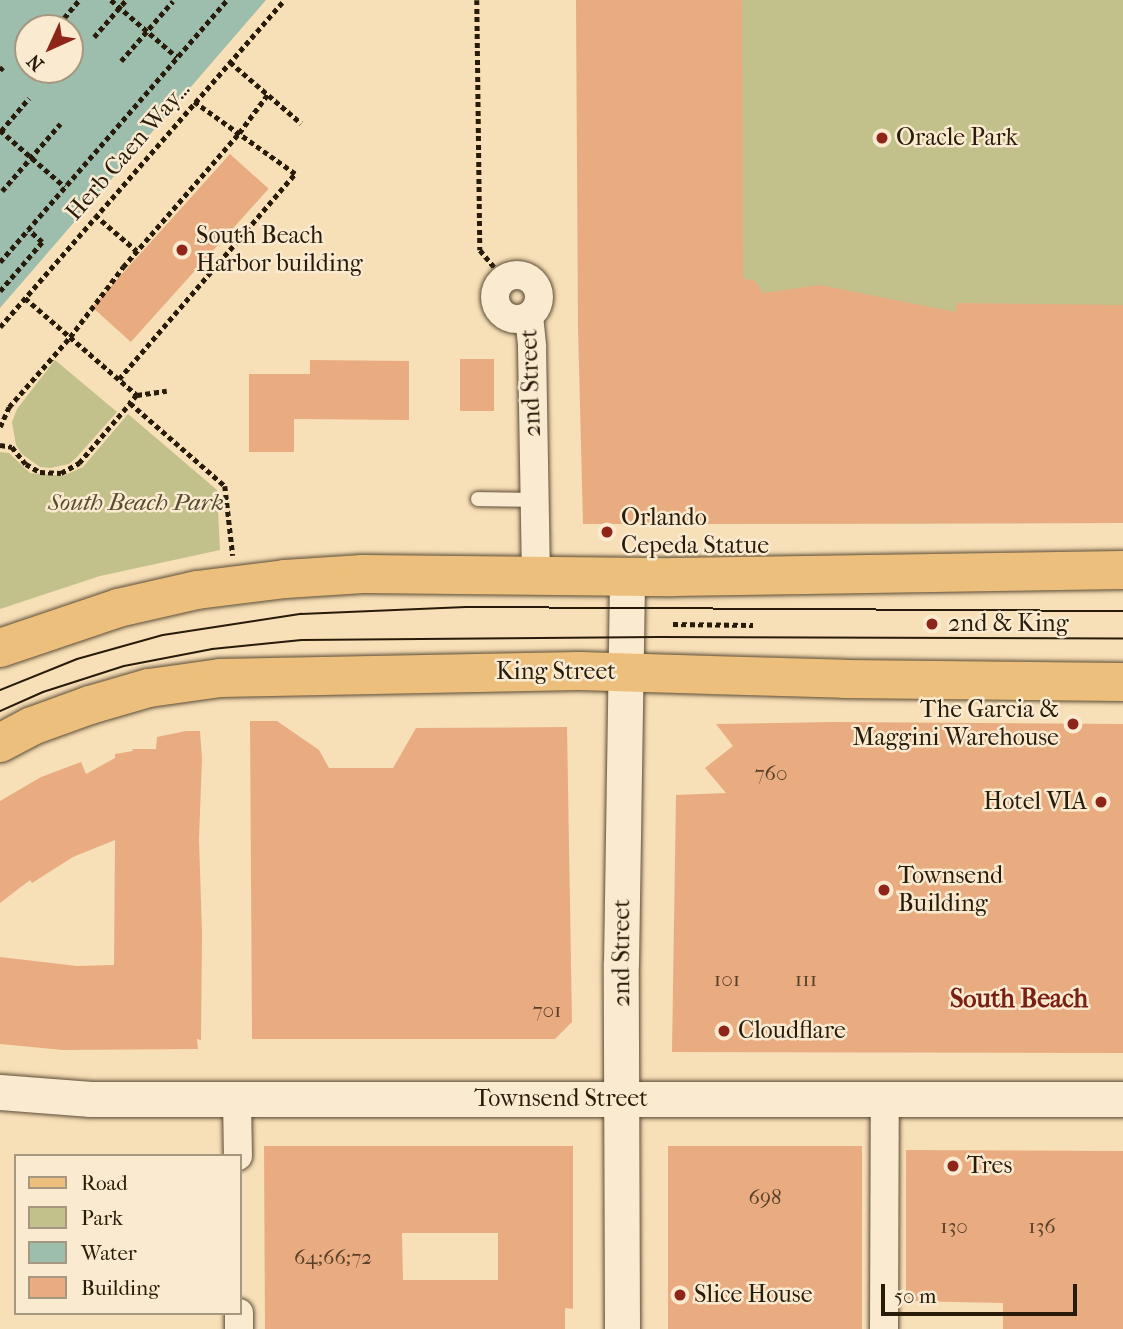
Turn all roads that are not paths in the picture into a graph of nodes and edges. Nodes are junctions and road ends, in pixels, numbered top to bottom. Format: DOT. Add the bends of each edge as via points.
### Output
graph roads {
  1 [pos="504,279"];
  2 [pos="478,499"];
  3 [pos="534,499"];
  4 [pos="1123,570"];
  5 [pos="536,576"];
  6 [pos="627,576"];
  7 [pos="0,648"];
  8 [pos="626,672"];
  9 [pos="1123,682"];
  10 [pos="0,743"];
  11 [pos="0,1092"];
  12 [pos="623,1098"];
  13 [pos="885,1099"];
  14 [pos="1123,1099"];
  15 [pos="237,1100"];
  16 [pos="238,1154"];
  17 [pos="622,1329"];
  18 [pos="884,1329"];
  1 -- 3 [label="street, 2nd Street" via="520,275 536,284 539,302 529,316"];
  2 -- 3 [label="lane"];
  3 -- 5 [label="street, 2nd Street"];
  4 -- 6 [label="main road"];
  5 -- 6 [label="main road"];
  5 -- 7 [label="main road" via="363,575 235,584 118,608"];
  6 -- 8 [label="street, 2nd Street"];
  8 -- 9 [label="main road, King Street"];
  8 -- 10 [label="main road, King Street" via="440,671 220,678 149,688 90,705"];
  8 -- 12 [label="street, 2nd Street"];
  11 -- 15 [label="street, Townsend Street" via="67,1098"];
  12 -- 13 [label="street, Townsend Street"];
  12 -- 15 [label="street, Townsend Street"];
  12 -- 17 [label="street, 2nd Street"];
  13 -- 14 [label="street, Townsend Street"];
  13 -- 18 [label="street"];
  15 -- 16 [label="street"];
}
